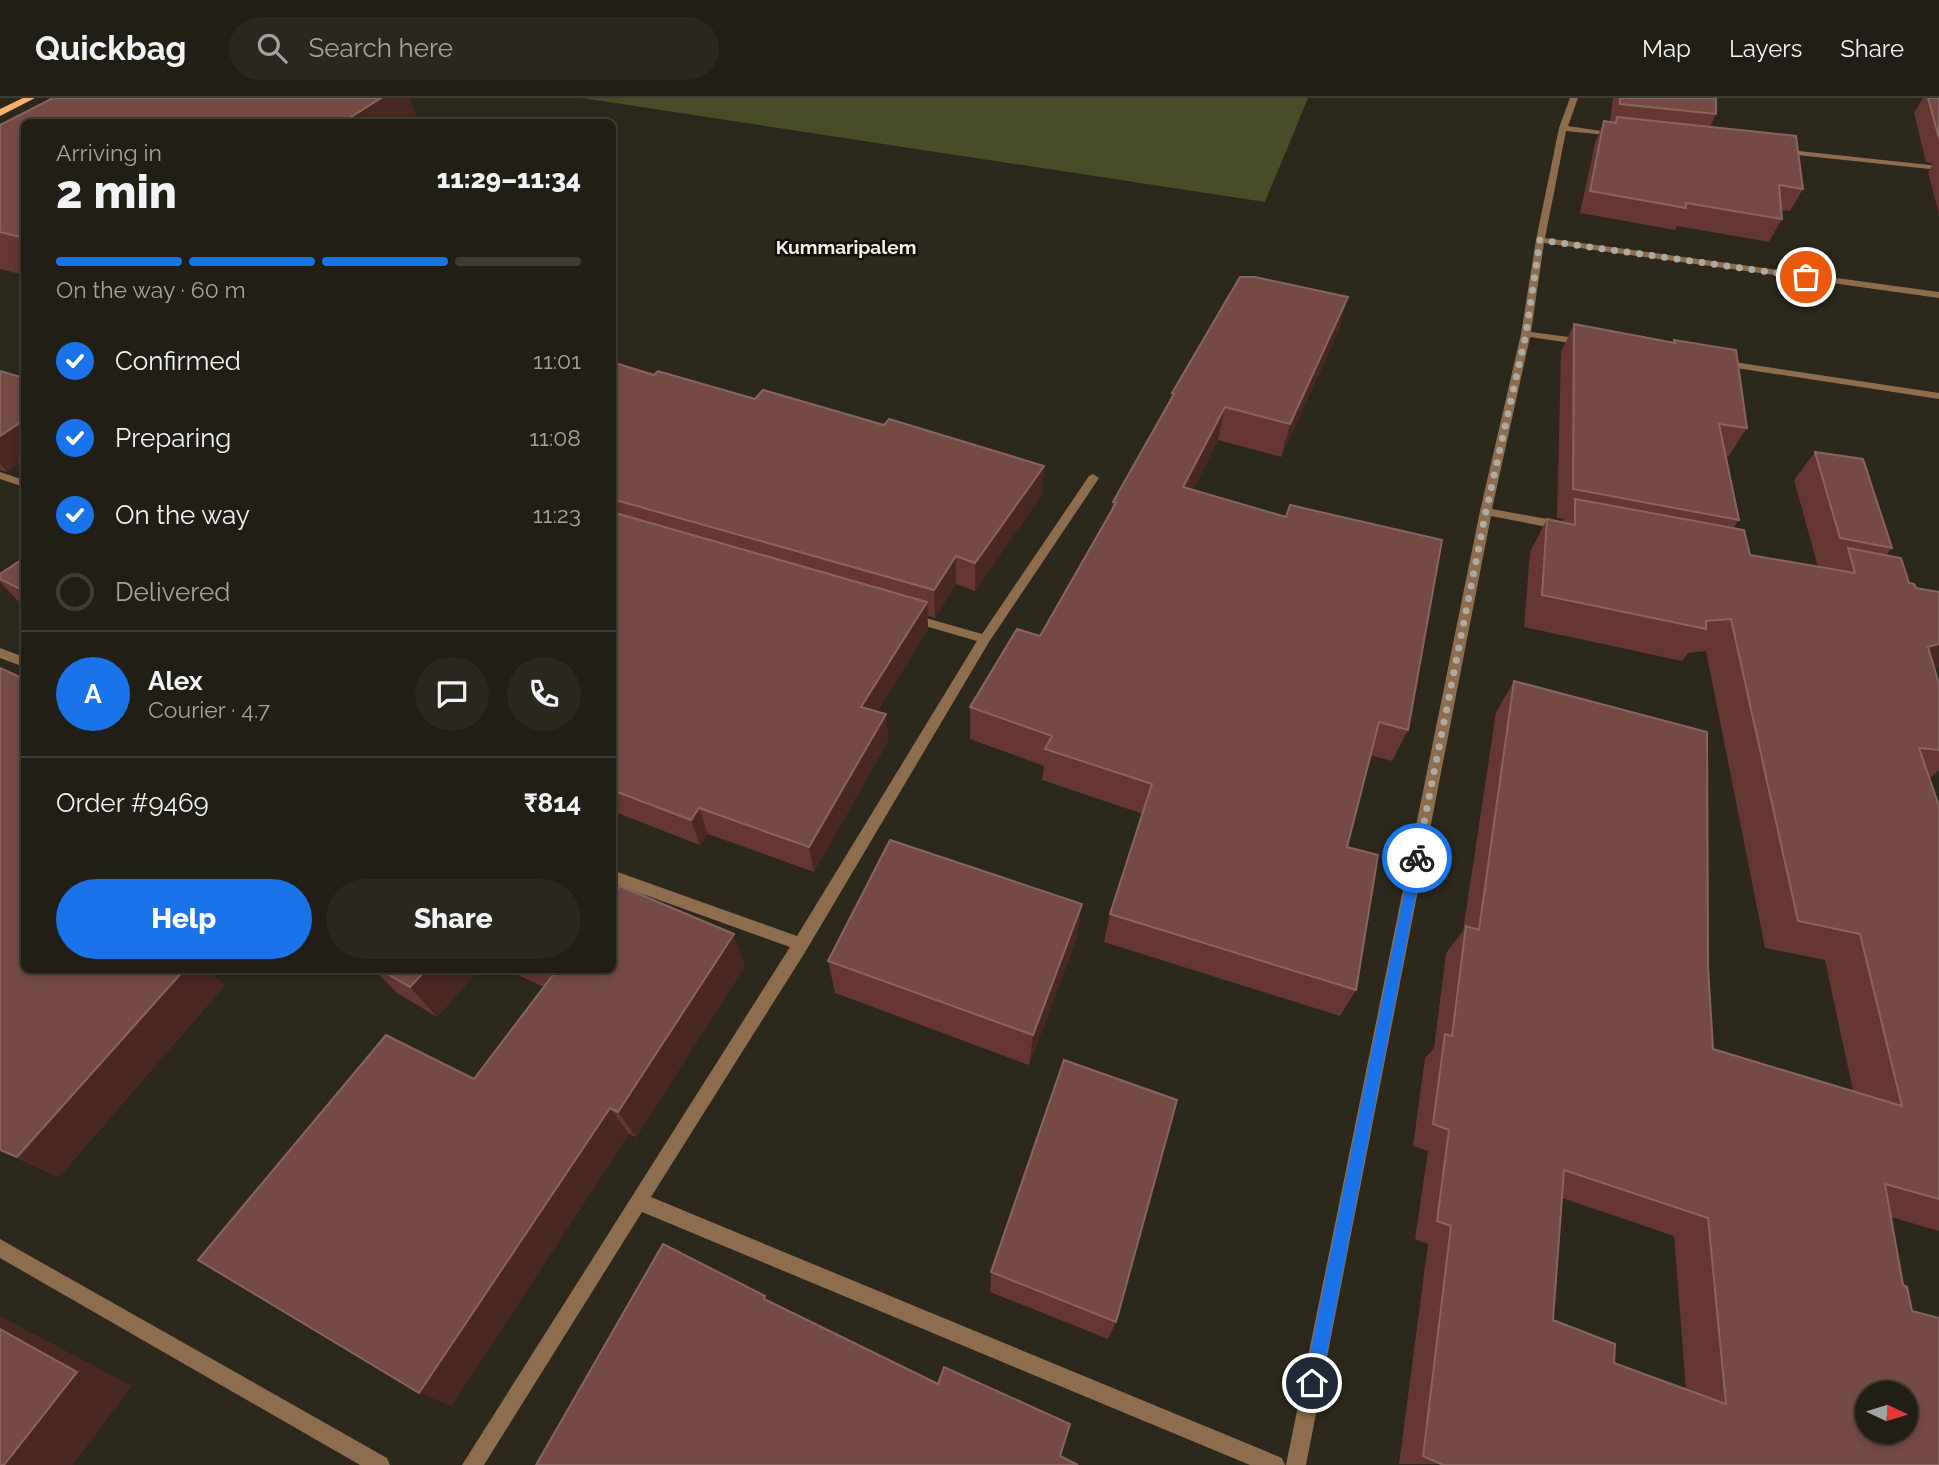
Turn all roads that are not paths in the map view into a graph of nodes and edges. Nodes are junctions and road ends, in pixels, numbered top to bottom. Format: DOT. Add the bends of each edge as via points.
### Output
graph roads {
  1 [pos="30,98"];
  2 [pos="1574,98"];
  3 [pos="0,113"];
  4 [pos="1563,128"];
  5 [pos="1630,135"];
  6 [pos="1764,150"];
  7 [pos="1939,168"];
  8 [pos="1540,240"];
  9 [pos="1939,295"];
  10 [pos="1526,334"];
  11 [pos="1595,344"];
  12 [pos="1705,360"];
  13 [pos="1939,396"];
  14 [pos="0,475"];
  15 [pos="1093,478"];
  16 [pos="21,483"];
  17 [pos="1486,511"];
  18 [pos="1582,529"];
  19 [pos="905,616"];
  20 [pos="985,639"];
  21 [pos="0,653"];
  22 [pos="21,661"];
  23 [pos="616,877"];
  24 [pos="801,944"];
  25 [pos="638,1201"];
  26 [pos="0,1248"];
  27 [pos="380,1465"];
  28 [pos="472,1465"];
  29 [pos="1275,1465"];
  30 [pos="1296,1465"];
  1 -- 3 [label="main road"];
  2 -- 4 [label="street"];
  4 -- 5 [label="street"];
  4 -- 8 [label="street"];
  6 -- 7 [label="street"];
  8 -- 9 [label="street"];
  8 -- 10 [label="street"];
  10 -- 11 [label="street"];
  10 -- 17 [label="street"];
  12 -- 13 [label="street"];
  14 -- 16 [label="street"];
  15 -- 20 [label="street"];
  17 -- 18 [label="street"];
  17 -- 30 [label="street"];
  19 -- 20 [label="street"];
  20 -- 24 [label="street"];
  21 -- 22 [label="street"];
  23 -- 24 [label="street"];
  24 -- 25 [label="street"];
  25 -- 28 [label="street"];
  25 -- 29 [label="street"];
  26 -- 27 [label="street"];
}
